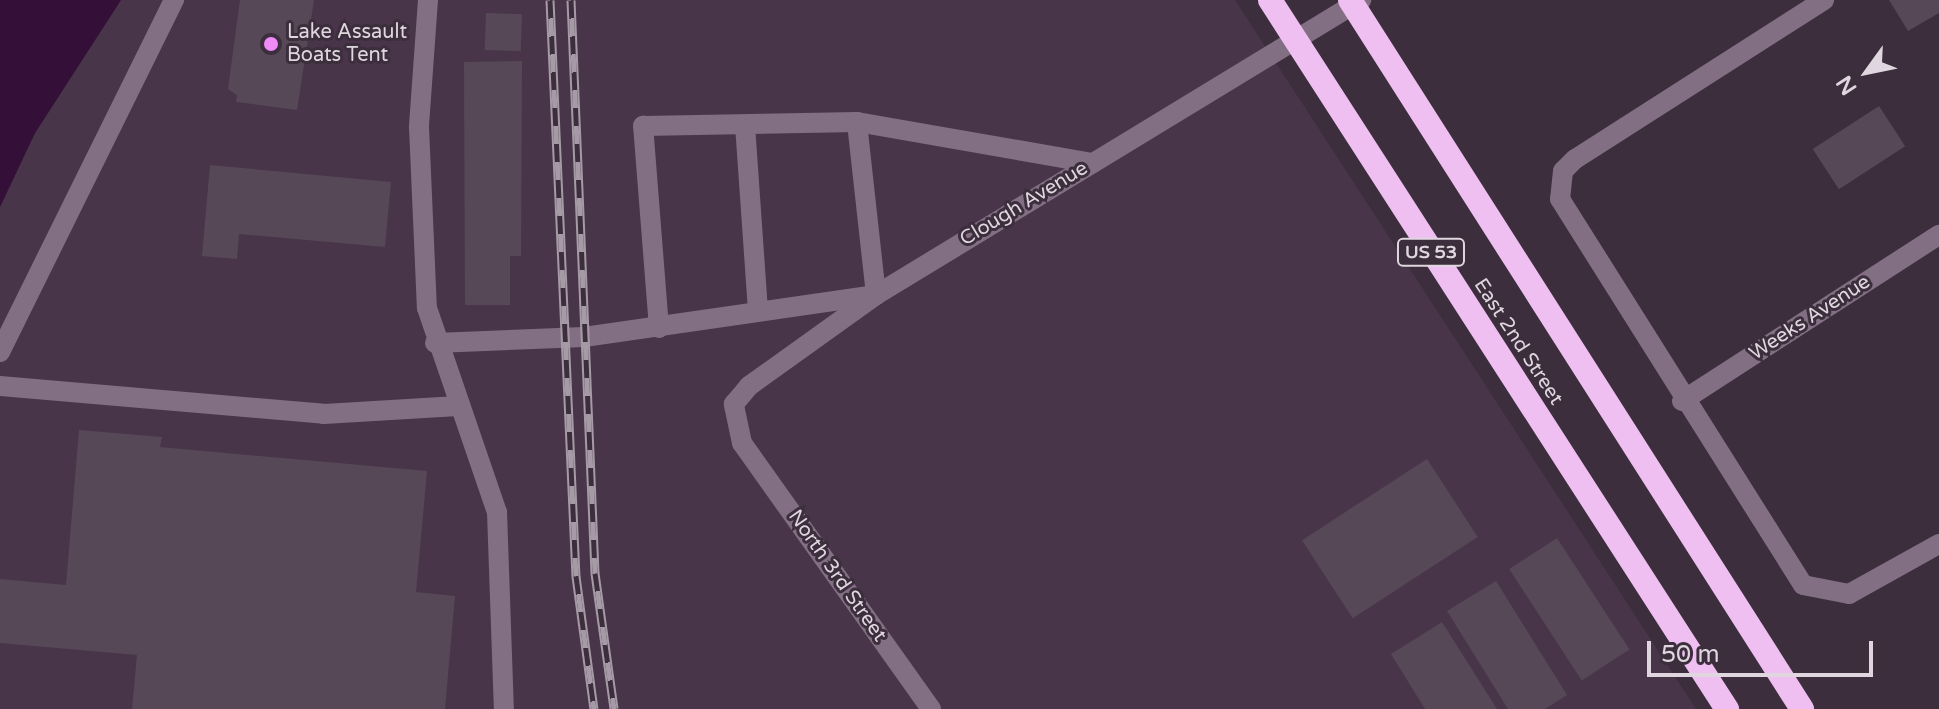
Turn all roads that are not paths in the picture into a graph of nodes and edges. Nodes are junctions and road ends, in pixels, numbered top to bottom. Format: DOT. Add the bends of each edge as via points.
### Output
graph roads {
  1 [pos="174,0"];
  2 [pos="428,0"];
  3 [pos="1270,0"];
  4 [pos="1824,0"];
  5 [pos="1354,2"];
  6 [pos="1296,40"];
  7 [pos="857,122"];
  8 [pos="745,125"];
  9 [pos="1092,163"];
  10 [pos="1939,235"];
  11 [pos="876,295"];
  12 [pos="758,311"];
  13 [pos="659,328"];
  14 [pos="435,343"];
  15 [pos="0,352"];
  16 [pos="0,386"];
  17 [pos="1682,401"];
  18 [pos="458,406"];
  19 [pos="742,443"];
  20 [pos="1939,544"];
  21 [pos="504,709"];
  22 [pos="931,709"];
  23 [pos="1727,709"];
  24 [pos="1802,709"];
  1 -- 15 [label="street"];
  2 -- 14 [label="street" via="420,217"];
  3 -- 6 [label="highway, East 2nd Street / US 53"];
  4 -- 17 [label="street" via="1563,171 1560,199 1568,219"];
  5 -- 6 [label="street, Clough Avenue"];
  5 -- 24 [label="highway, East 2nd Street / US 53"];
  6 -- 9 [label="street, Clough Avenue"];
  6 -- 23 [label="highway, East 2nd Street / US 53"];
  7 -- 8 [label="street"];
  7 -- 9 [label="street"];
  7 -- 11 [label="street"];
  8 -- 12 [label="street"];
  8 -- 13 [label="street" via="643,126"];
  9 -- 11 [label="street, Clough Avenue"];
  10 -- 17 [label="street, Weeks Avenue"];
  11 -- 12 [label="street"];
  11 -- 19 [label="street, Clough Avenue" via="749,386 734,404"];
  12 -- 13 [label="street"];
  13 -- 14 [label="street"];
  14 -- 18 [label="street"];
  16 -- 18 [label="street" via="324,414"];
  17 -- 20 [label="street" via="1789,569 1815,592 1859,590"];
  18 -- 21 [label="street" via="497,512"];
  19 -- 22 [label="street, North 3rd Street"];
}
